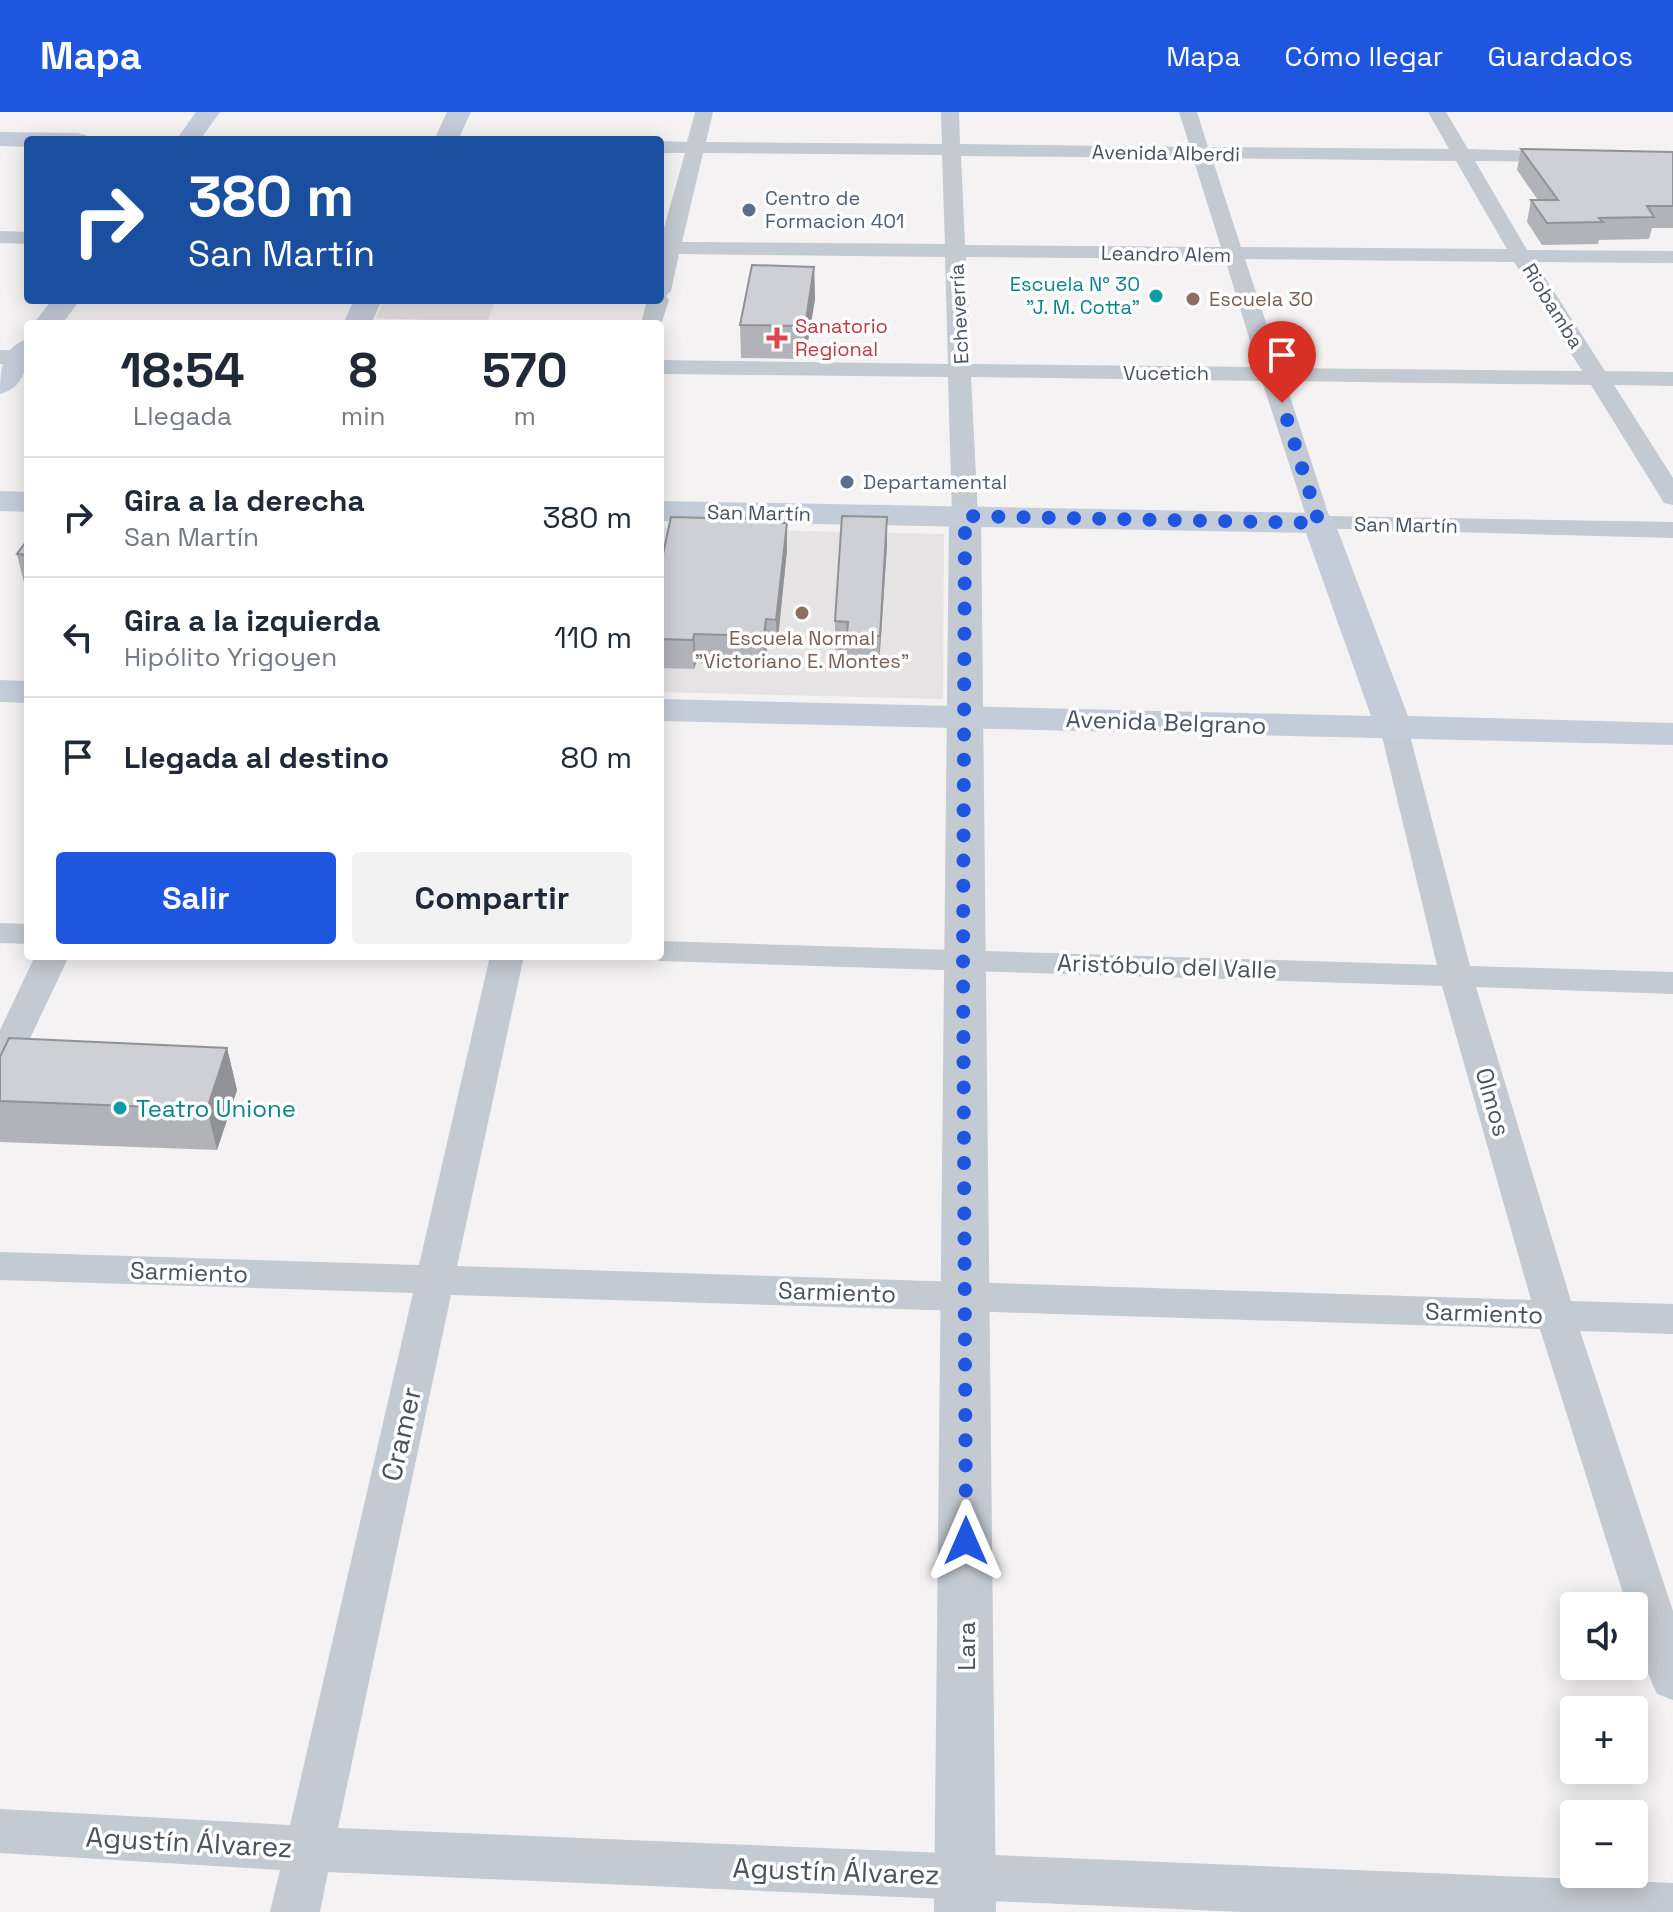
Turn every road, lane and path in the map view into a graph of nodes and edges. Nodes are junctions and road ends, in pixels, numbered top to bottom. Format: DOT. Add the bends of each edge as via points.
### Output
graph roads {
  1 [pos="208,112"];
  2 [pos="459,112"];
  3 [pos="704,112"];
  4 [pos="950,112"];
  5 [pos="1188,112"];
  6 [pos="1437,112"];
  7 [pos="191,136"];
  8 [pos="448,136"];
  9 [pos="0,139"];
  10 [pos="24,139"];
  11 [pos="664,147"];
  12 [pos="696,147"];
  13 [pos="952,150"];
  14 [pos="1202,154"];
  15 [pos="1461,155"];
  16 [pos="1582,156"];
  17 [pos="0,237"];
  18 [pos="24,238"];
  19 [pos="665,248"];
  20 [pos="955,252"];
  21 [pos="1235,255"];
  22 [pos="1521,256"];
  23 [pos="1673,257"];
  24 [pos="63,304"];
  25 [pos="50,320"];
  26 [pos="19,355"];
  27 [pos="664,367"];
  28 [pos="962,372"];
  29 [pos="1273,373"];
  30 [pos="1599,378"];
  31 [pos="1673,379"];
  32 [pos="0,385"];
  33 [pos="1673,498"];
  34 [pos="0,501"];
  35 [pos="24,502"];
  36 [pos="664,511"];
  37 [pos="965,516"];
  38 [pos="1319,523"];
  39 [pos="1673,530"];
  40 [pos="0,691"];
  41 [pos="24,692"];
  42 [pos="664,710"];
  43 [pos="965,717"];
  44 [pos="1394,728"];
  45 [pos="1673,734"];
  46 [pos="0,933"];
  47 [pos="24,934"];
  48 [pos="664,951"];
  49 [pos="963,958"];
  50 [pos="50,960"];
  51 [pos="506,960"];
  52 [pos="1456,976"];
  53 [pos="1673,983"];
  54 [pos="0,1066"];
  55 [pos="0,1266"];
  56 [pos="435,1280"];
  57 [pos="966,1297"];
  58 [pos="1555,1315"];
  59 [pos="1673,1319"];
  60 [pos="1673,1680"];
  61 [pos="0,1831"];
  62 [pos="309,1849"];
  63 [pos="965,1894"];
  64 [pos="1673,1907"];
  65 [pos="295,1912"];
  1 -- 7 [label="main road"];
  2 -- 8 [label="main road"];
  3 -- 12 [label="street"];
  4 -- 13 [label="street, Echeverría"];
  5 -- 14 [label="street"];
  6 -- 15 [label="street, Riobamba"];
  9 -- 10 [label="main road"];
  11 -- 12 [label="street, Avenida Alberdi"];
  12 -- 13 [label="street, Avenida Alberdi"];
  12 -- 19 [label="street"];
  13 -- 14 [label="street, Avenida Alberdi"];
  13 -- 20 [label="street, Echeverría"];
  14 -- 15 [label="street, Avenida Alberdi"];
  14 -- 21 [label="street"];
  15 -- 16 [label="street, Avenida Alberdi"];
  15 -- 22 [label="street, Riobamba"];
  17 -- 18 [label="street"];
  19 -- 20 [label="street, Leandro Alem"];
  20 -- 21 [label="street, Leandro Alem"];
  20 -- 28 [label="street, Echeverría"];
  21 -- 22 [label="street, Leandro Alem"];
  21 -- 29 [label="street"];
  22 -- 23 [label="street, Leandro Alem"];
  22 -- 30 [label="street, Riobamba"];
  24 -- 25 [label="main road"];
  26 -- 32 [label="main road"];
  27 -- 28 [label="street, Vucetich"];
  28 -- 29 [label="street, Vucetich"];
  28 -- 37 [label="street, Echeverría"];
  29 -- 30 [label="street, Vucetich"];
  29 -- 38 [label="street"];
  30 -- 31 [label="street, Vucetich"];
  30 -- 33 [label="street, Riobamba"];
  34 -- 35 [label="main road"];
  36 -- 37 [label="main road, San Martín"];
  37 -- 38 [label="main road, San Martín"];
  37 -- 43 [label="street, Lara"];
  38 -- 39 [label="street, San Martín"];
  38 -- 44 [label="main road, Olmos"];
  40 -- 41 [label="main road"];
  42 -- 43 [label="main road, Avenida Belgrano"];
  43 -- 44 [label="main road, Avenida Belgrano"];
  43 -- 49 [label="street, Lara"];
  44 -- 45 [label="main road, Avenida Belgrano"];
  44 -- 52 [label="street, Olmos"];
  46 -- 47 [label="street"];
  48 -- 49 [label="street, Aristóbulo del Valle"];
  49 -- 52 [label="street, Aristóbulo del Valle"];
  49 -- 57 [label="street, Lara"];
  50 -- 54 [label="street"];
  51 -- 56 [label="street, Cramer"];
  52 -- 53 [label="street, Aristóbulo del Valle"];
  52 -- 58 [label="street, Olmos"];
  55 -- 56 [label="street, Sarmiento"];
  56 -- 57 [label="street, Sarmiento"];
  56 -- 62 [label="street, Cramer"];
  57 -- 58 [label="street, Sarmiento"];
  57 -- 63 [label="street, Lara"];
  58 -- 59 [label="street, Sarmiento"];
  58 -- 60 [label="street, Olmos"];
  61 -- 62 [label="street, Agustín Álvarez"];
  62 -- 63 [label="street, Agustín Álvarez"];
  62 -- 65 [label="street, Cramer"];
  63 -- 64 [label="street, Agustín Álvarez"];
}
